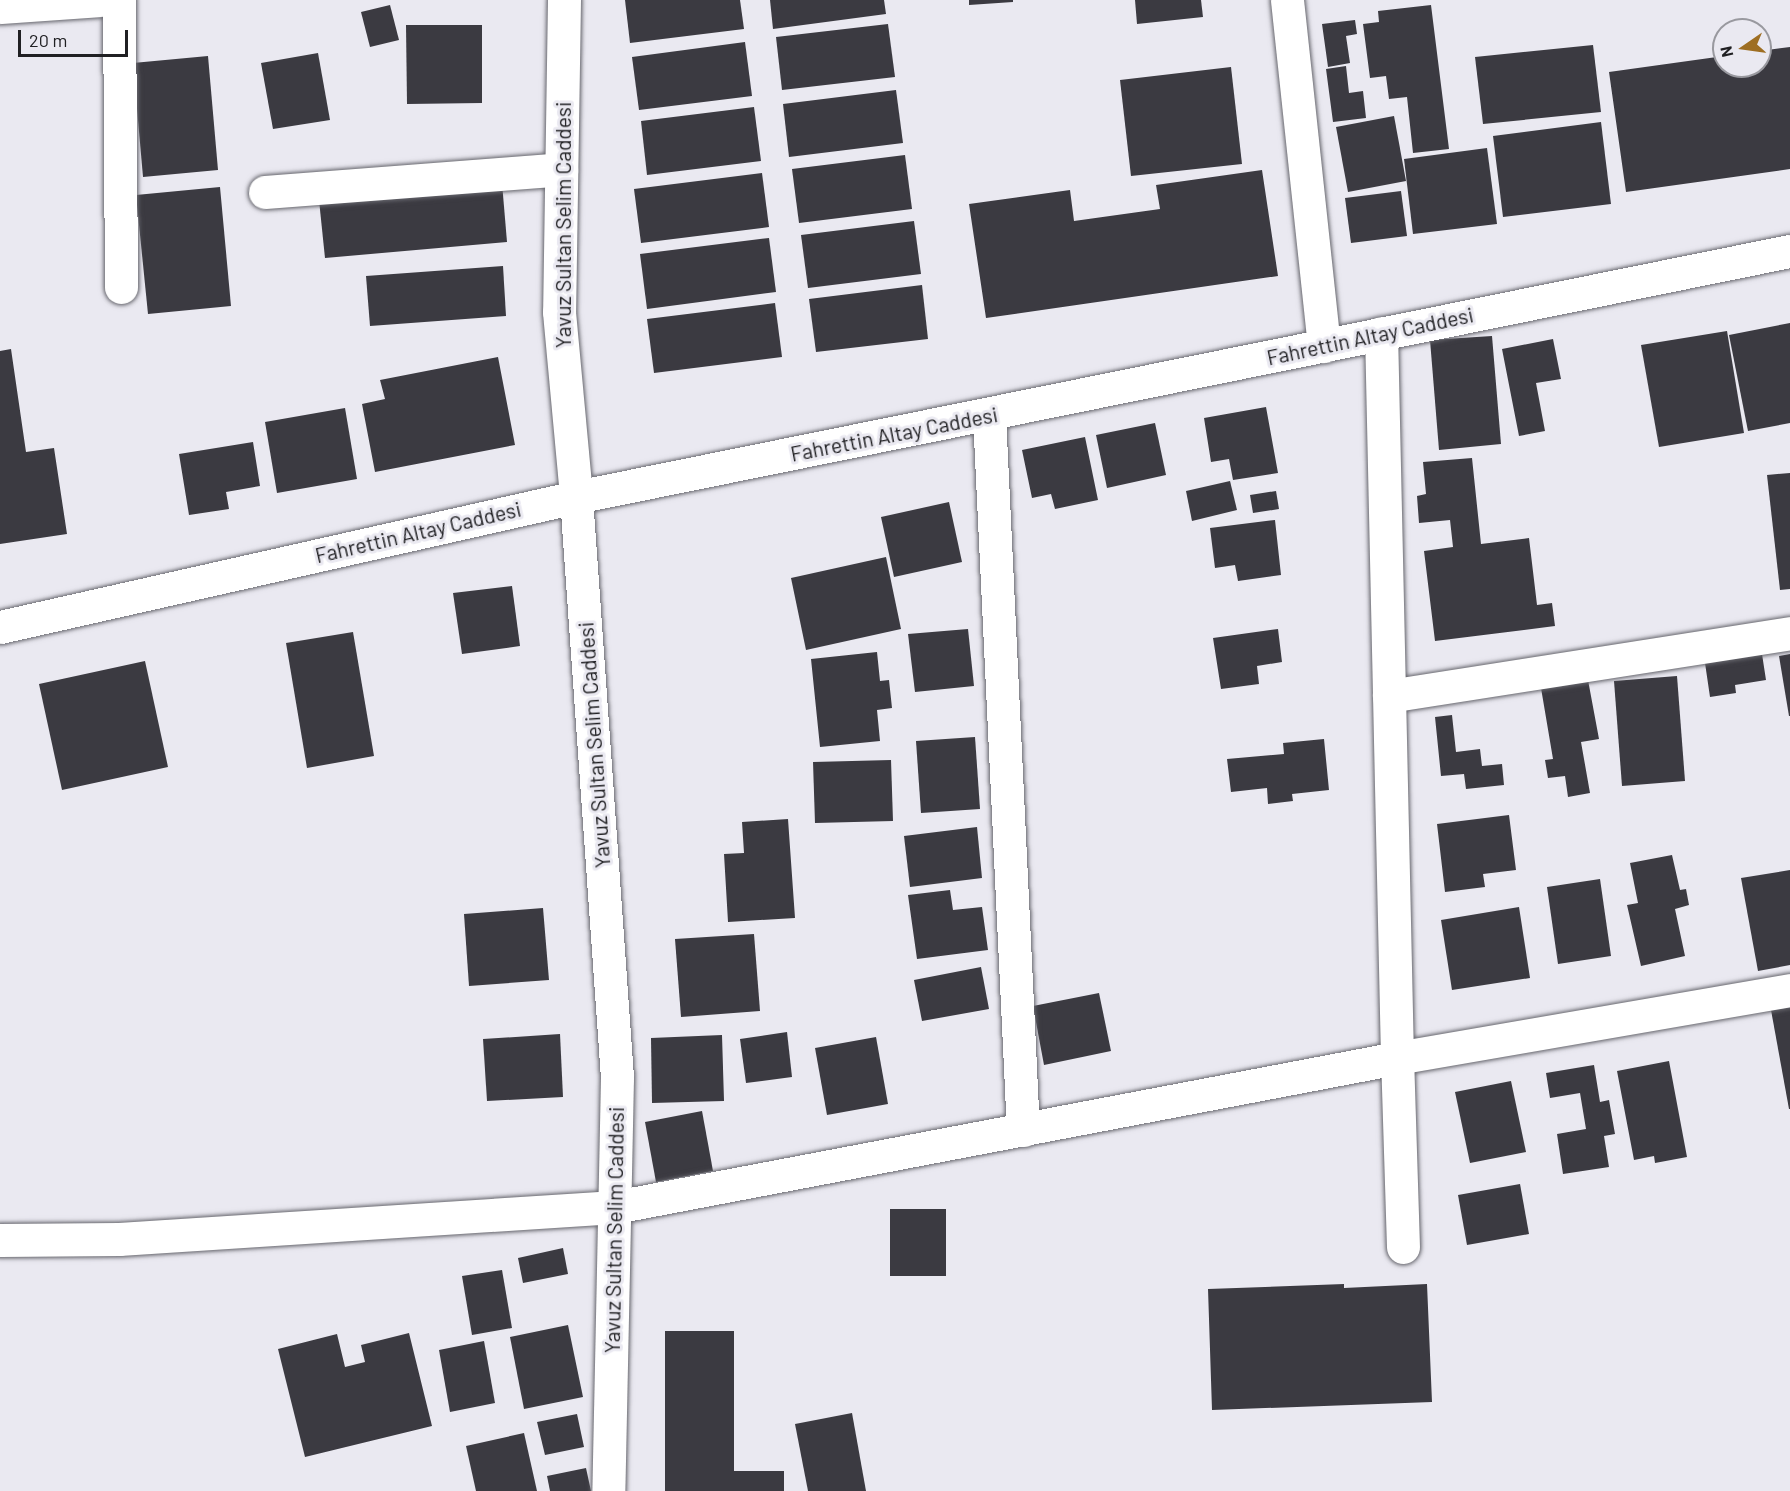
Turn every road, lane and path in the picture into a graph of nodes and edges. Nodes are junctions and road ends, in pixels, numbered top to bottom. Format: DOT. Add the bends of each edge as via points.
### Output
graph roads {
  1 [pos="99,0"];
  2 [pos="118,0"];
  3 [pos="564,0"];
  4 [pos="1287,0"];
  5 [pos="0,7"];
  6 [pos="561,169"];
  7 [pos="265,192"];
  8 [pos="1790,252"];
  9 [pos="121,287"];
  10 [pos="1381,333"];
  11 [pos="1324,346"];
  12 [pos="989,415"];
  13 [pos="576,496"];
  14 [pos="0,627"];
  15 [pos="1790,633"];
  16 [pos="1389,696"];
  17 [pos="1790,990"];
  18 [pos="1397,1058"];
  19 [pos="1023,1130"];
  20 [pos="615,1207"];
  21 [pos="0,1240"];
  22 [pos="1403,1247"];
  23 [pos="608,1491"];
  1 -- 5 [label="street"];
  2 -- 9 [label="street"];
  3 -- 6 [label="street, Yavuz Sultan Selim Caddesi"];
  4 -- 11 [label="street"];
  6 -- 7 [label="street"];
  6 -- 13 [label="street, Yavuz Sultan Selim Caddesi" via="559,312"];
  8 -- 10 [label="street, Fahrettin Altay Caddesi"];
  10 -- 11 [label="street, Fahrettin Altay Caddesi"];
  10 -- 16 [label="street"];
  11 -- 12 [label="street, Fahrettin Altay Caddesi"];
  12 -- 13 [label="street, Fahrettin Altay Caddesi"];
  12 -- 19 [label="street"];
  13 -- 14 [label="street, Fahrettin Altay Caddesi"];
  13 -- 20 [label="street, Yavuz Sultan Selim Caddesi" via="617,1078"];
  15 -- 16 [label="street"];
  16 -- 18 [label="street"];
  17 -- 18 [label="street"];
  18 -- 19 [label="street"];
  18 -- 22 [label="street"];
  19 -- 20 [label="street"];
  20 -- 21 [label="street" via="119,1239"];
  20 -- 23 [label="street, Yavuz Sultan Selim Caddesi"];
}
